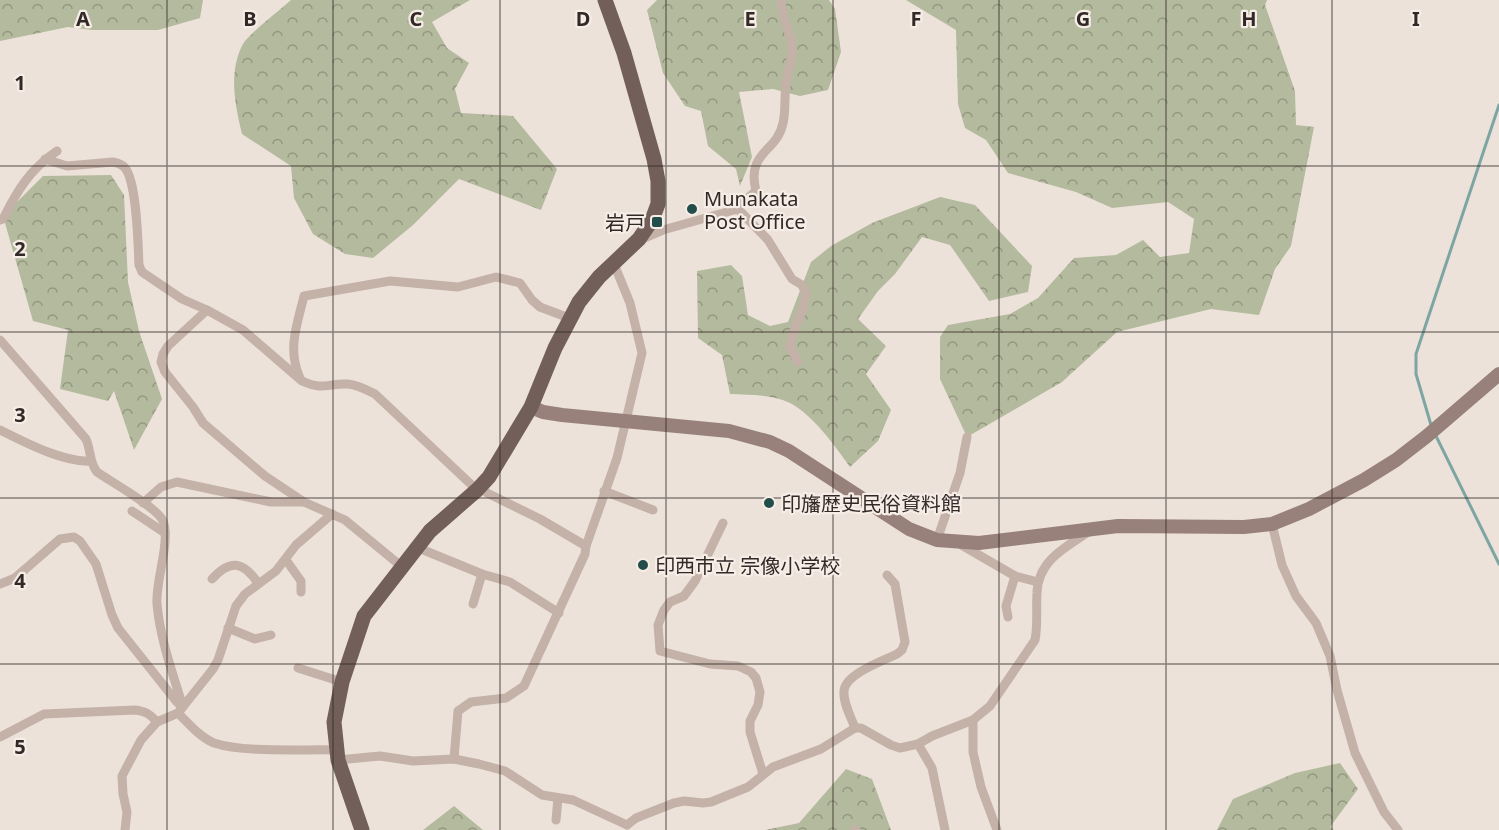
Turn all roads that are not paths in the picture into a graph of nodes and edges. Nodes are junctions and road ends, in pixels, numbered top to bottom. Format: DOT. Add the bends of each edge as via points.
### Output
graph roads {
  1 [pos="605,0"];
  2 [pos="781,0"];
  3 [pos="57,151"];
  4 [pos="45,159"];
  5 [pos="737,208"];
  6 [pos="0,220"];
  7 [pos="639,240"];
  8 [pos="614,264"];
  9 [pos="207,310"];
  10 [pos="569,318"];
  11 [pos="0,340"];
  12 [pos="798,362"];
  13 [pos="1499,374"];
  14 [pos="302,381"];
  15 [pos="531,406"];
  16 [pos="627,421"];
  17 [pos="0,429"];
  18 [pos="967,437"];
  19 [pos="91,461"];
  20 [pos="478,489"];
  21 [pos="604,491"];
  22 [pos="304,502"];
  23 [pos="143,503"];
  24 [pos="653,510"];
  25 [pos="132,511"];
  26 [pos="332,514"];
  27 [pos="723,523"];
  28 [pos="1272,524"];
  29 [pos="1094,528"];
  30 [pos="165,533"];
  31 [pos="937,540"];
  32 [pos="958,543"];
  33 [pos="586,546"];
  34 [pos="416,547"];
  35 [pos="286,560"];
  36 [pos="401,566"];
  37 [pos="482,574"];
  38 [pos="887,575"];
  39 [pos="1015,576"];
  40 [pos="212,579"];
  41 [pos="1038,582"];
  42 [pos="0,584"];
  43 [pos="258,584"];
  44 [pos="301,592"];
  45 [pos="473,604"];
  46 [pos="559,613"];
  47 [pos="1008,616"];
  48 [pos="228,628"];
  49 [pos="271,635"];
  50 [pos="298,668"];
  51 [pos="342,682"];
  52 [pos="181,710"];
  53 [pos="973,720"];
  54 [pos="157,722"];
  55 [pos="855,728"];
  56 [pos="0,737"];
  57 [pos="918,744"];
  58 [pos="337,755"];
  59 [pos="453,759"];
  60 [pos="763,774"];
  61 [pos="558,798"];
  62 [pos="556,820"];
  63 [pos="127,827"];
  64 [pos="627,828"];
  65 [pos="362,830"];
  66 [pos="945,830"];
  67 [pos="997,830"];
  68 [pos="1398,830"];
  1 -- 7 [label="main road" via="624,53 658,181 656,213"];
  2 -- 5 [label="street" via="792,47 784,119 778,138 758,159 756,191"];
  3 -- 4 [label="street"];
  4 -- 6 [label="street" via="18,188"];
  4 -- 9 [label="street" via="67,165 113,162 126,169 135,204 142,272 182,299"];
  5 -- 7 [label="street"];
  5 -- 12 [label="street" via="768,240 806,294 790,347"];
  7 -- 8 [label="main road"];
  8 -- 10 [label="main road" via="586,291"];
  8 -- 16 [label="street" via="630,303 642,353"];
  9 -- 14 [label="street" via="243,330"];
  9 -- 22 [label="street" via="168,346 162,362 165,372 215,435"];
  10 -- 14 [label="street" via="540,307 520,283 496,277 458,286 390,281 304,296 292,349"];
  10 -- 15 [label="main road"];
  11 -- 19 [label="street" via="86,439"];
  13 -- 28 [label="main road" via="1396,460 1310,509"];
  14 -- 20 [label="street" via="323,387 347,384 375,394"];
  15 -- 16 [label="main road" via="552,413"];
  15 -- 20 [label="main road" via="504,454"];
  16 -- 21 [label="street"];
  16 -- 31 [label="main road" via="729,431 770,442 909,528"];
  17 -- 19 [label="street" via="34,447 81,462"];
  18 -- 31 [label="street" via="960,473"];
  19 -- 23 [label="street" via="97,472"];
  20 -- 33 [label="street"];
  20 -- 34 [label="main road"];
  21 -- 24 [label="street"];
  21 -- 33 [label="street"];
  22 -- 23 [label="street" via="271,502 177,482 161,487"];
  22 -- 26 [label="street"];
  23 -- 30 [label="street" via="159,515"];
  25 -- 30 [label="street"];
  26 -- 35 [label="street" via="296,545"];
  26 -- 36 [label="street" via="345,520"];
  27 -- 60 [label="street" via="695,581 684,596 670,602 664,610 658,625 660,651 710,664 746,668 756,678 760,692 750,732"];
  28 -- 29 [label="main road"];
  28 -- 68 [label="street" via="1282,565 1296,596 1316,623 1330,656 1355,753 1384,812"];
  29 -- 32 [label="main road"];
  29 -- 41 [label="street" via="1053,556"];
  30 -- 52 [label="street" via="157,601"];
  31 -- 32 [label="main road"];
  32 -- 39 [label="street"];
  33 -- 46 [label="street"];
  34 -- 36 [label="main road"];
  34 -- 37 [label="street"];
  35 -- 43 [label="street"];
  35 -- 44 [label="street" via="301,580"];
  36 -- 51 [label="main road" via="364,616"];
  37 -- 45 [label="street"];
  37 -- 46 [label="street" via="510,582"];
  38 -- 55 [label="street" via="895,584 905,642 897,654 849,679 844,694"];
  39 -- 41 [label="street"];
  39 -- 47 [label="street" via="1006,606"];
  40 -- 43 [label="street" via="221,569 237,565"];
  41 -- 53 [label="street" via="1035,640 990,706"];
  42 -- 52 [label="street" via="15,578 60,539 74,537 80,541 96,564 118,628"];
  43 -- 48 [label="street" via="236,606"];
  46 -- 59 [label="street" via="524,686 506,698 471,702 458,711"];
  48 -- 49 [label="street" via="255,639"];
  48 -- 52 [label="street" via="219,660"];
  50 -- 51 [label="street"];
  51 -- 58 [label="main road" via="334,722"];
  52 -- 54 [label="street"];
  52 -- 58 [label="street" via="200,734 214,742"];
  53 -- 57 [label="street"];
  53 -- 67 [label="street" via="973,752"];
  54 -- 56 [label="street" via="144,711 135,710 44,714"];
  54 -- 63 [label="street" via="141,740 122,776"];
  55 -- 57 [label="street" via="900,748"];
  55 -- 60 [label="street" via="821,749"];
  57 -- 66 [label="street" via="932,768"];
  58 -- 59 [label="street" via="413,761"];
  58 -- 65 [label="main road"];
  59 -- 61 [label="street" via="505,771 534,791"];
  60 -- 64 [label="street" via="748,787 711,802 674,803 636,818"];
  61 -- 62 [label="street"];
  61 -- 64 [label="street" via="590,806"];
}
